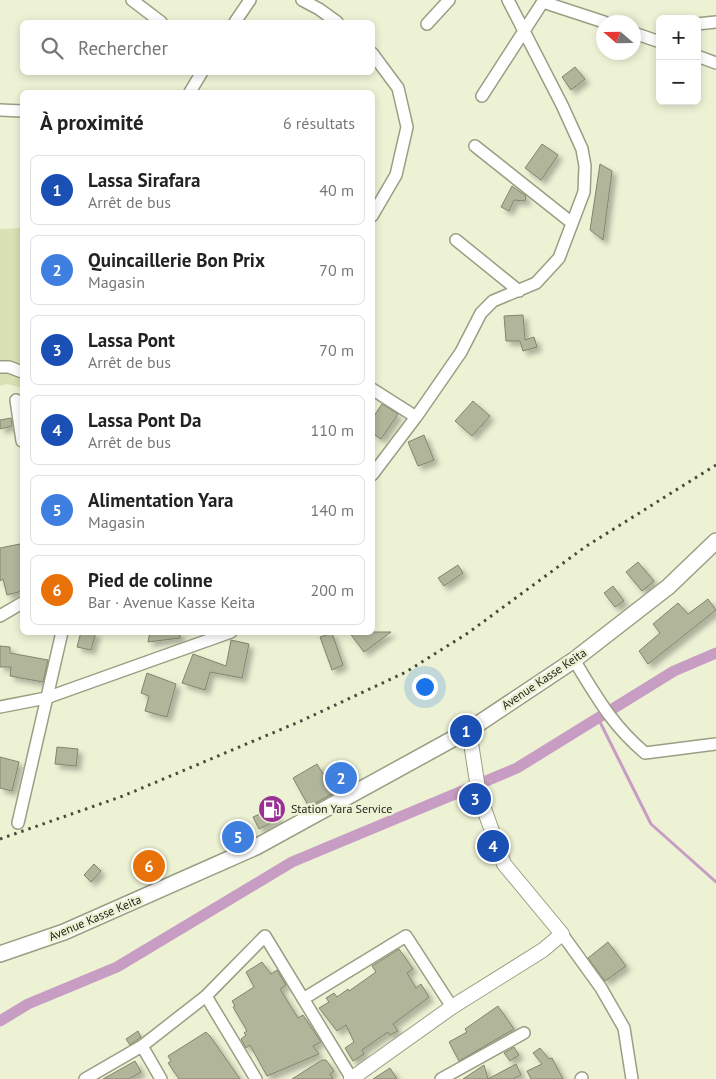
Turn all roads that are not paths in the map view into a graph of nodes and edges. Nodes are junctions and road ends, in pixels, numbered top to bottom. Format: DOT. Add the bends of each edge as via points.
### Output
graph roads {
  1 [pos="132,0"];
  2 [pos="250,0"];
  3 [pos="302,0"];
  4 [pos="449,0"];
  5 [pos="508,0"];
  6 [pos="544,1"];
  7 [pos="596,19"];
  8 [pos="157,20"];
  9 [pos="236,20"];
  10 [pos="334,20"];
  11 [pos="716,22"];
  12 [pos="426,24"];
  13 [pos="701,24"];
  14 [pos="524,31"];
  15 [pos="641,35"];
  16 [pos="656,40"];
  17 [pos="375,57"];
  18 [pos="701,57"];
  19 [pos="716,62"];
  20 [pos="200,75"];
  21 [pos="191,90"];
  22 [pos="482,96"];
  23 [pos="0,110"];
  24 [pos="20,111"];
  25 [pos="476,146"];
  26 [pos="375,211"];
  27 [pos="572,223"];
  28 [pos="456,240"];
  29 [pos="520,291"];
  30 [pos="0,368"];
  31 [pos="20,371"];
  32 [pos="375,391"];
  33 [pos="16,400"];
  34 [pos="416,417"];
  35 [pos="20,427"];
  36 [pos="375,471"];
  37 [pos="716,541"];
  38 [pos="20,604"];
  39 [pos="0,616"];
  40 [pos="61,635"];
  41 [pos="223,635"];
  42 [pos="574,660"];
  43 [pos="46,698"];
  44 [pos="0,707"];
  45 [pos="469,730"];
  46 [pos="716,744"];
  47 [pos="18,823"];
  48 [pos="562,934"];
  49 [pos="0,954"];
  50 [pos="206,996"];
  51 [pos="303,999"];
  52 [pos="452,1007"];
  53 [pos="524,1033"];
  54 [pos="142,1046"];
  55 [pos="85,1079"];
  56 [pos="161,1079"];
  57 [pos="256,1079"];
  58 [pos="351,1079"];
  59 [pos="441,1079"];
  60 [pos="632,1079"];
  1 -- 8 [label="street"];
  2 -- 9 [label="street"];
  3 -- 10 [label="street"];
  4 -- 12 [label="street"];
  5 -- 14 [label="street"];
  6 -- 7 [label="street"];
  6 -- 14 [label="street"];
  11 -- 13 [label="street"];
  14 -- 22 [label="street"];
  14 -- 27 [label="street" via="582,149 586,166 584,192"];
  15 -- 16 [label="street"];
  17 -- 26 [label="street" via="398,88 407,127 396,175"];
  18 -- 19 [label="street"];
  20 -- 21 [label="street"];
  23 -- 24 [label="street"];
  25 -- 27 [label="street"];
  27 -- 29 [label="street" via="559,258 536,283"];
  28 -- 29 [label="street"];
  29 -- 34 [label="street" via="493,301 481,313 461,352"];
  30 -- 31 [label="street"];
  32 -- 34 [label="street"];
  33 -- 35 [label="street"];
  34 -- 36 [label="street"];
  37 -- 42 [label="main road, Avenue Kasse Keita" via="668,588"];
  38 -- 39 [label="street"];
  40 -- 43 [label="street"];
  41 -- 43 [label="street"];
  42 -- 45 [label="main road, Avenue Kasse Keita"];
  42 -- 46 [label="street" via="622,734 645,753"];
  43 -- 44 [label="street"];
  43 -- 47 [label="street"];
  45 -- 48 [label="street" via="479,795 504,864"];
  45 -- 49 [label="main road, Avenue Kasse Keita" via="256,848 64,932"];
  48 -- 52 [label="street" via="543,950"];
  48 -- 60 [label="street" via="601,988 624,1028"];
  50 -- 51 [label="street" via="265,936"];
  50 -- 54 [label="street"];
  50 -- 57 [label="street"];
  51 -- 52 [label="street" via="406,936"];
  51 -- 58 [label="street"];
  52 -- 58 [label="street"];
  53 -- 59 [label="street"];
  54 -- 55 [label="street"];
  54 -- 56 [label="street"];
}
